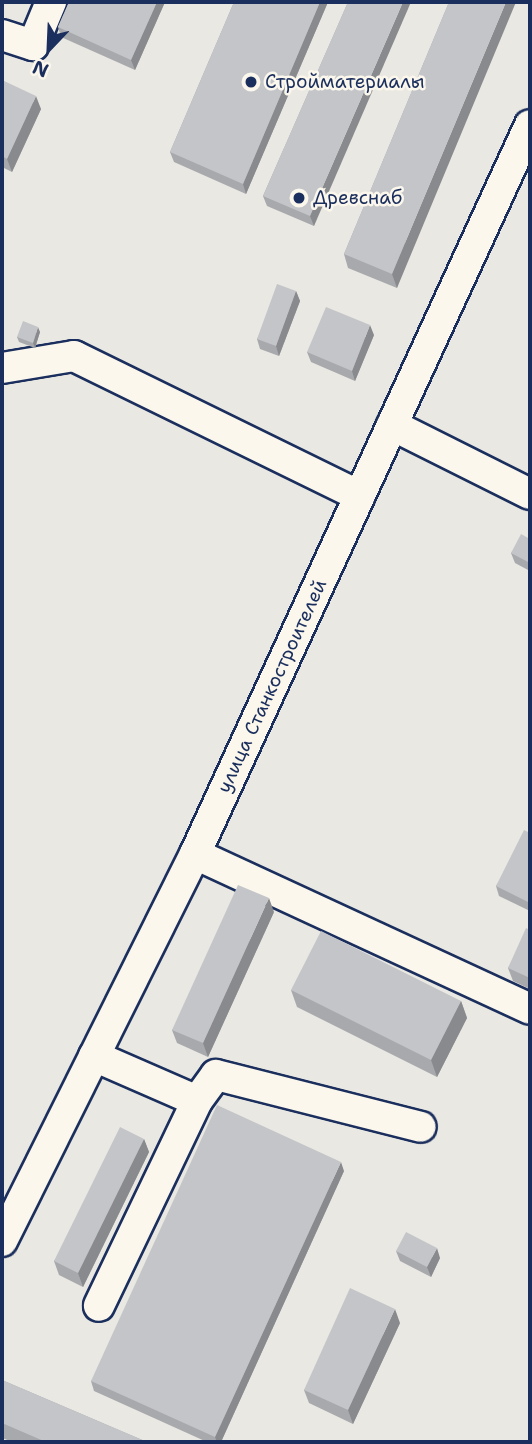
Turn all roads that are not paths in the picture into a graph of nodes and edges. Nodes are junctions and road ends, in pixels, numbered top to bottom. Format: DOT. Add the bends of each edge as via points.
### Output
graph roads {
  1 [pos="51,2"];
  2 [pos="2,35"];
  3 [pos="530,125"];
  4 [pos="523,160"];
  5 [pos="2,368"];
  6 [pos="392,425"];
  7 [pos="530,494"];
  8 [pos="360,496"];
  9 [pos="195,854"];
  10 [pos="530,1009"];
  11 [pos="94,1056"];
  12 [pos="197,1101"];
  13 [pos="421,1127"];
  14 [pos="2,1241"];
  15 [pos="99,1306"];
  1 -- 2 [label="lane" via="33,45"];
  3 -- 4 [label="lane, улица Станкостроителей"];
  4 -- 6 [label="lane, улица Станкостроителей"];
  5 -- 8 [label="lane" via="74,356"];
  6 -- 7 [label="lane"];
  6 -- 8 [label="lane, улица Станкостроителей"];
  8 -- 9 [label="lane, улица Станкостроителей"];
  9 -- 10 [label="lane"];
  9 -- 11 [label="lane, улица Станкостроителей"];
  11 -- 12 [label="lane"];
  11 -- 14 [label="lane, улица Станкостроителей"];
  12 -- 13 [label="lane" via="216,1075"];
  12 -- 15 [label="lane"];
}
